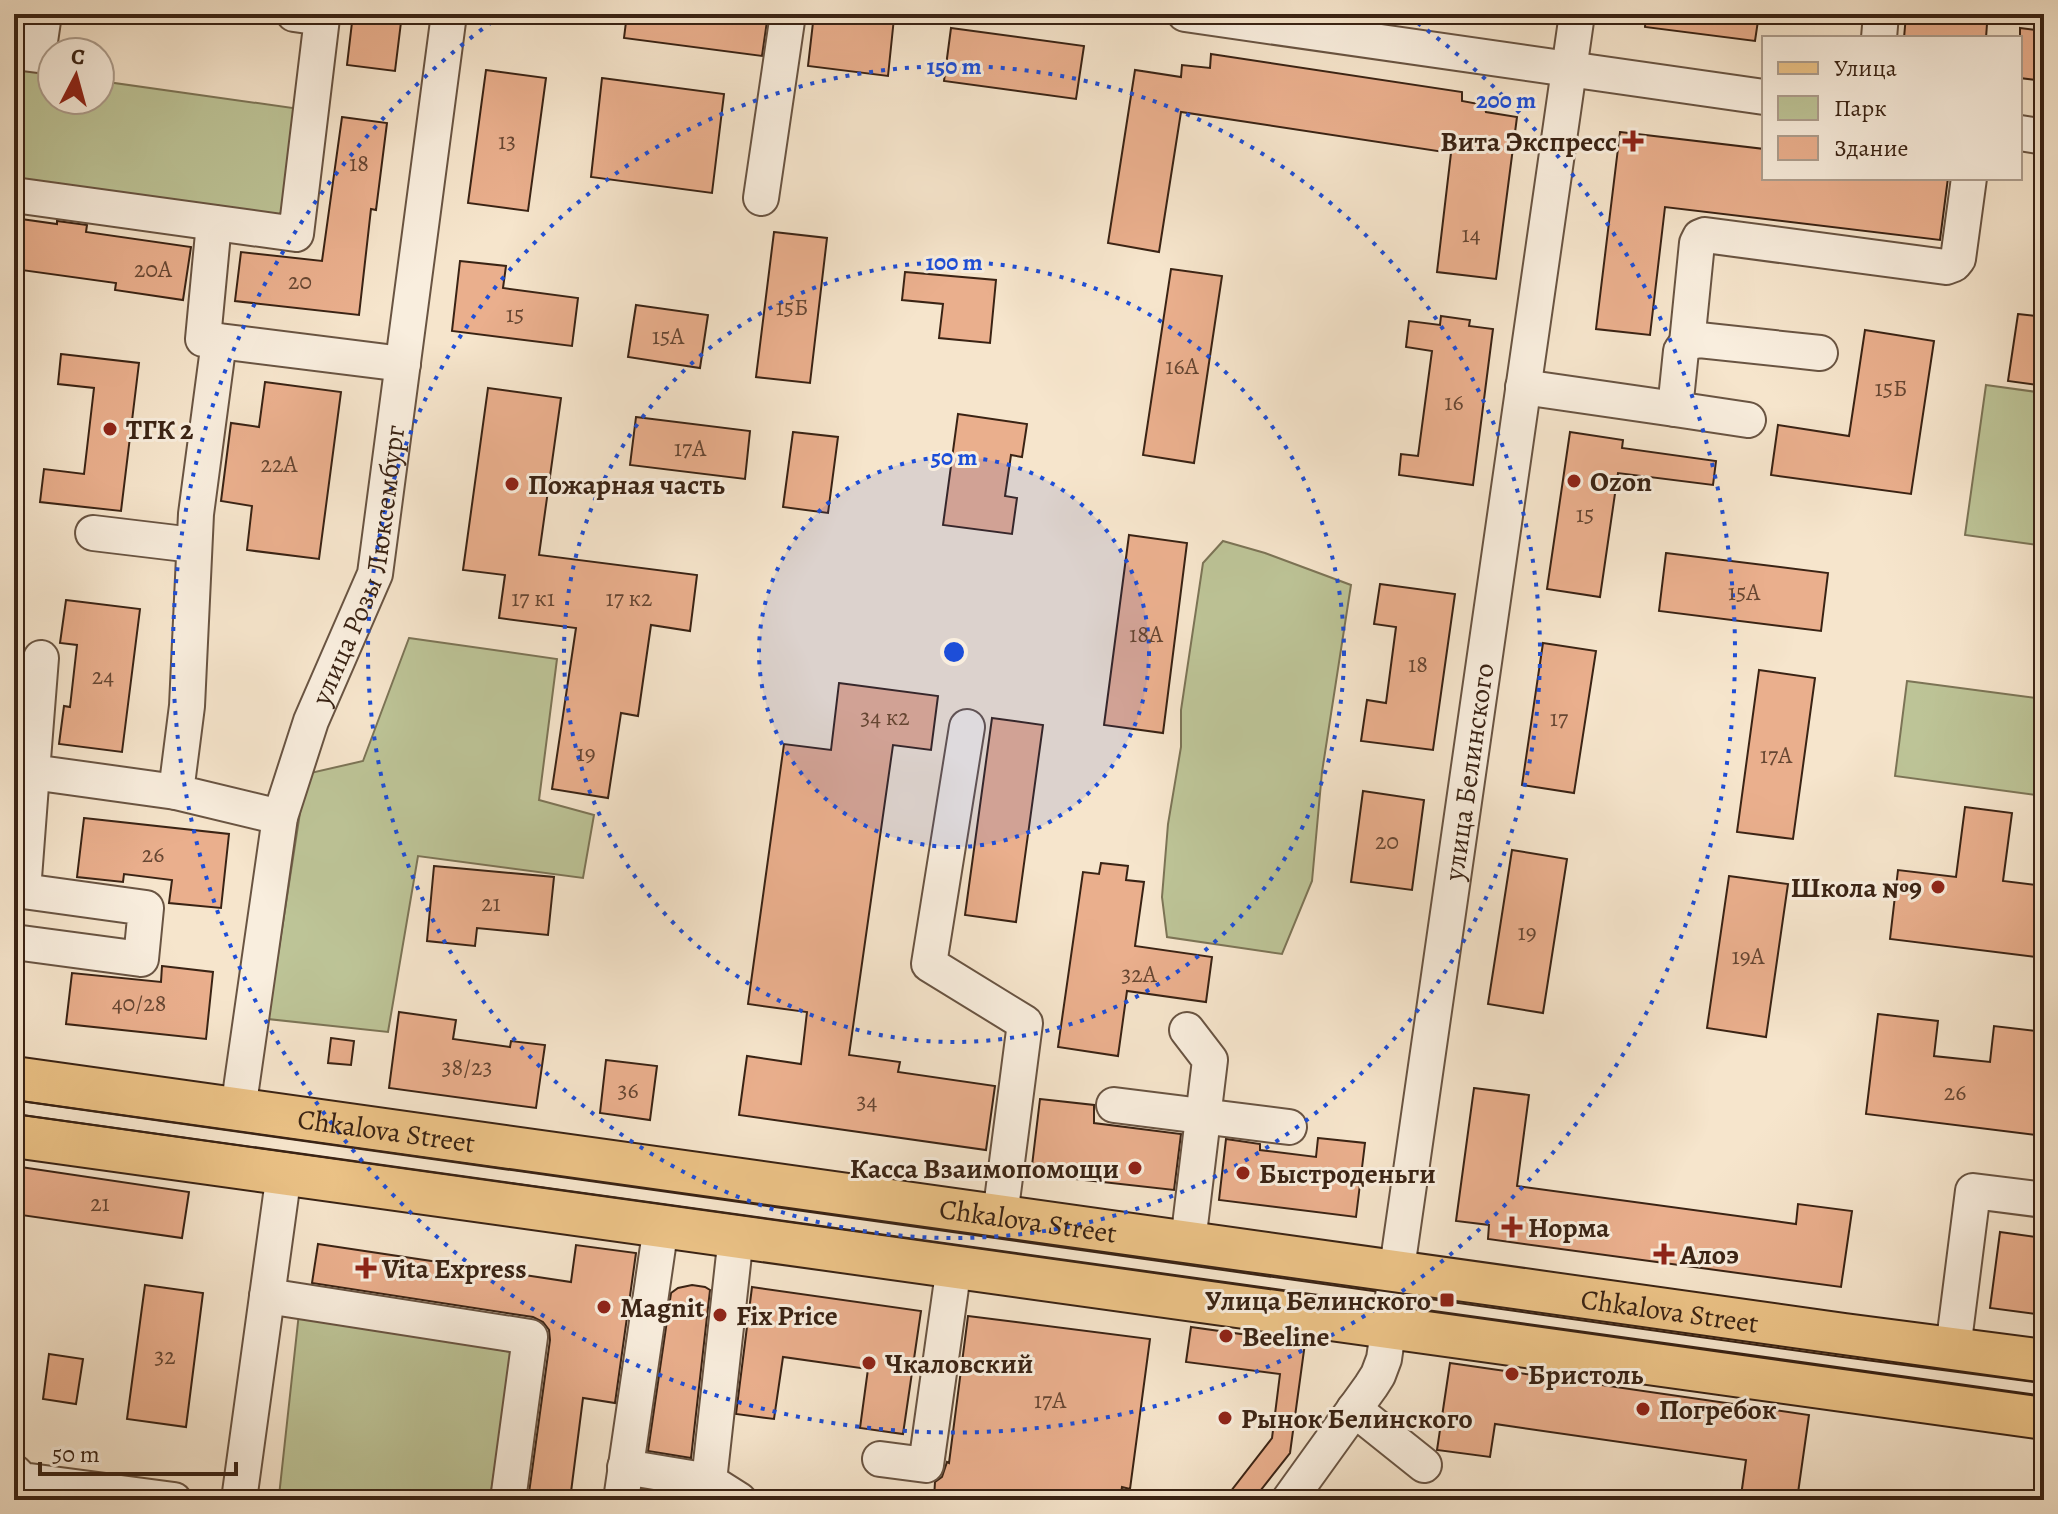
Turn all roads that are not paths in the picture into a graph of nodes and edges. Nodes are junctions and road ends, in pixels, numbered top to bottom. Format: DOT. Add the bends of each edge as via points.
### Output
graph roads {
  1 [pos="44,14"];
  2 [pos="294,14"];
  3 [pos="449,14"];
  4 [pos="788,14"];
  5 [pos="1185,14"];
  6 [pos="1577,14"];
  7 [pos="1881,14"];
  8 [pos="1879,36"];
  9 [pos="14,52"];
  10 [pos="1569,70"];
  11 [pos="1762,97"];
  12 [pos="2022,133"];
  13 [pos="2044,137"];
  14 [pos="1969,180"];
  15 [pos="14,195"];
  16 [pos="761,198"];
  17 [pos="214,223"];
  18 [pos="219,341"];
  19 [pos="1687,343"];
  20 [pos="1820,353"];
  21 [pos="403,364"];
  22 [pos="1523,387"];
  23 [pos="1675,409"];
  24 [pos="1748,420"];
  25 [pos="93,533"];
  26 [pos="193,545"];
  27 [pos="41,658"];
  28 [pos="967,727"];
  29 [pos="23,771"];
  30 [pos="176,792"];
  31 [pos="280,817"];
  32 [pos="14,942"];
  33 [pos="1187,1030"];
  34 [pos="14,1078"];
  35 [pos="1114,1105"];
  36 [pos="238,1110"];
  37 [pos="1203,1116"];
  38 [pos="1289,1127"];
  39 [pos="14,1136"];
  40 [pos="284,1173"];
  41 [pos="2044,1200"];
  42 [pos="1000,1216"];
  43 [pos="661,1226"];
  44 [pos="736,1236"];
  45 [pos="1188,1242"];
  46 [pos="954,1266"];
  47 [pos="1397,1271"];
  48 [pos="267,1296"];
  49 [pos="1389,1327"];
  50 [pos="1953,1349"];
  51 [pos="2044,1361"];
  52 [pos="1354,1409"];
  53 [pos="2044,1418"];
  54 [pos="880,1459"];
  55 [pos="1424,1465"];
  56 [pos="625,1467"];
  57 [pos="17,1481"];
  58 [pos="709,1481"];
  59 [pos="174,1500"];
  60 [pos="239,1500"];
  61 [pos="508,1500"];
  62 [pos="621,1500"];
  63 [pos="739,1500"];
  64 [pos="1289,1500"];
  1 -- 9 [label="street" via="38,55"];
  2 -- 17 [label="street" via="322,18 296,234"];
  3 -- 21 [label="street, улица Розы Люксембург"];
  4 -- 16 [label="street"];
  5 -- 10 [label="street"];
  6 -- 10 [label="street, улица Белинского"];
  7 -- 8 [label="street"];
  10 -- 11 [label="street"];
  10 -- 22 [label="street, улица Белинского"];
  12 -- 13 [label="street"];
  14 -- 19 [label="street" via="1958,259 1946,267 1700,237"];
  15 -- 17 [label="street"];
  17 -- 18 [label="street" via="203,339"];
  18 -- 21 [label="street"];
  18 -- 26 [label="street"];
  19 -- 20 [label="street"];
  19 -- 23 [label="street" via="1681,351"];
  21 -- 31 [label="street, улица Розы Люксембург" via="375,574 311,721"];
  22 -- 23 [label="street"];
  22 -- 47 [label="street, улица Белинского"];
  23 -- 24 [label="street"];
  25 -- 26 [label="street"];
  26 -- 30 [label="street" via="187,706"];
  27 -- 29 [label="street"];
  28 -- 42 [label="street" via="929,964 1025,1023"];
  29 -- 30 [label="street"];
  29 -- 32 [label="street" via="23,891 146,908 141,959"];
  30 -- 31 [label="street"];
  31 -- 36 [label="street, улица Розы Люксембург"];
  33 -- 37 [label="street" via="1210,1060"];
  34 -- 36 [label="main road, Chkalova Street"];
  35 -- 37 [label="street"];
  36 -- 42 [label="main road, Chkalova Street"];
  37 -- 38 [label="street"];
  37 -- 45 [label="street"];
  39 -- 40 [label="main road, Chkalova Street"];
  40 -- 43 [label="main road, Chkalova Street"];
  40 -- 48 [label="street"];
  41 -- 50 [label="street" via="1973,1191"];
  42 -- 45 [label="main road, Chkalova Street"];
  43 -- 44 [label="main road, Chkalova Street"];
  43 -- 56 [label="street"];
  44 -- 46 [label="main road, Chkalova Street"];
  44 -- 58 [label="street"];
  45 -- 47 [label="main road, Chkalova Street"];
  46 -- 49 [label="main road, Chkalova Street"];
  46 -- 54 [label="street" via="926,1465"];
  47 -- 49 [label="street, улица Белинского"];
  47 -- 50 [label="main road, Chkalova Street"];
  48 -- 60 [label="street"];
  48 -- 61 [label="street" via="530,1337"];
  49 -- 52 [label="street, улица Белинского" via="1382,1368"];
  49 -- 53 [label="main road, Chkalova Street"];
  50 -- 51 [label="main road, Chkalova Street"];
  52 -- 55 [label="street"];
  52 -- 64 [label="street, улица Белинского"];
  56 -- 58 [label="street"];
  56 -- 62 [label="street"];
  57 -- 59 [label="street"];
  58 -- 63 [label="street"];
}
